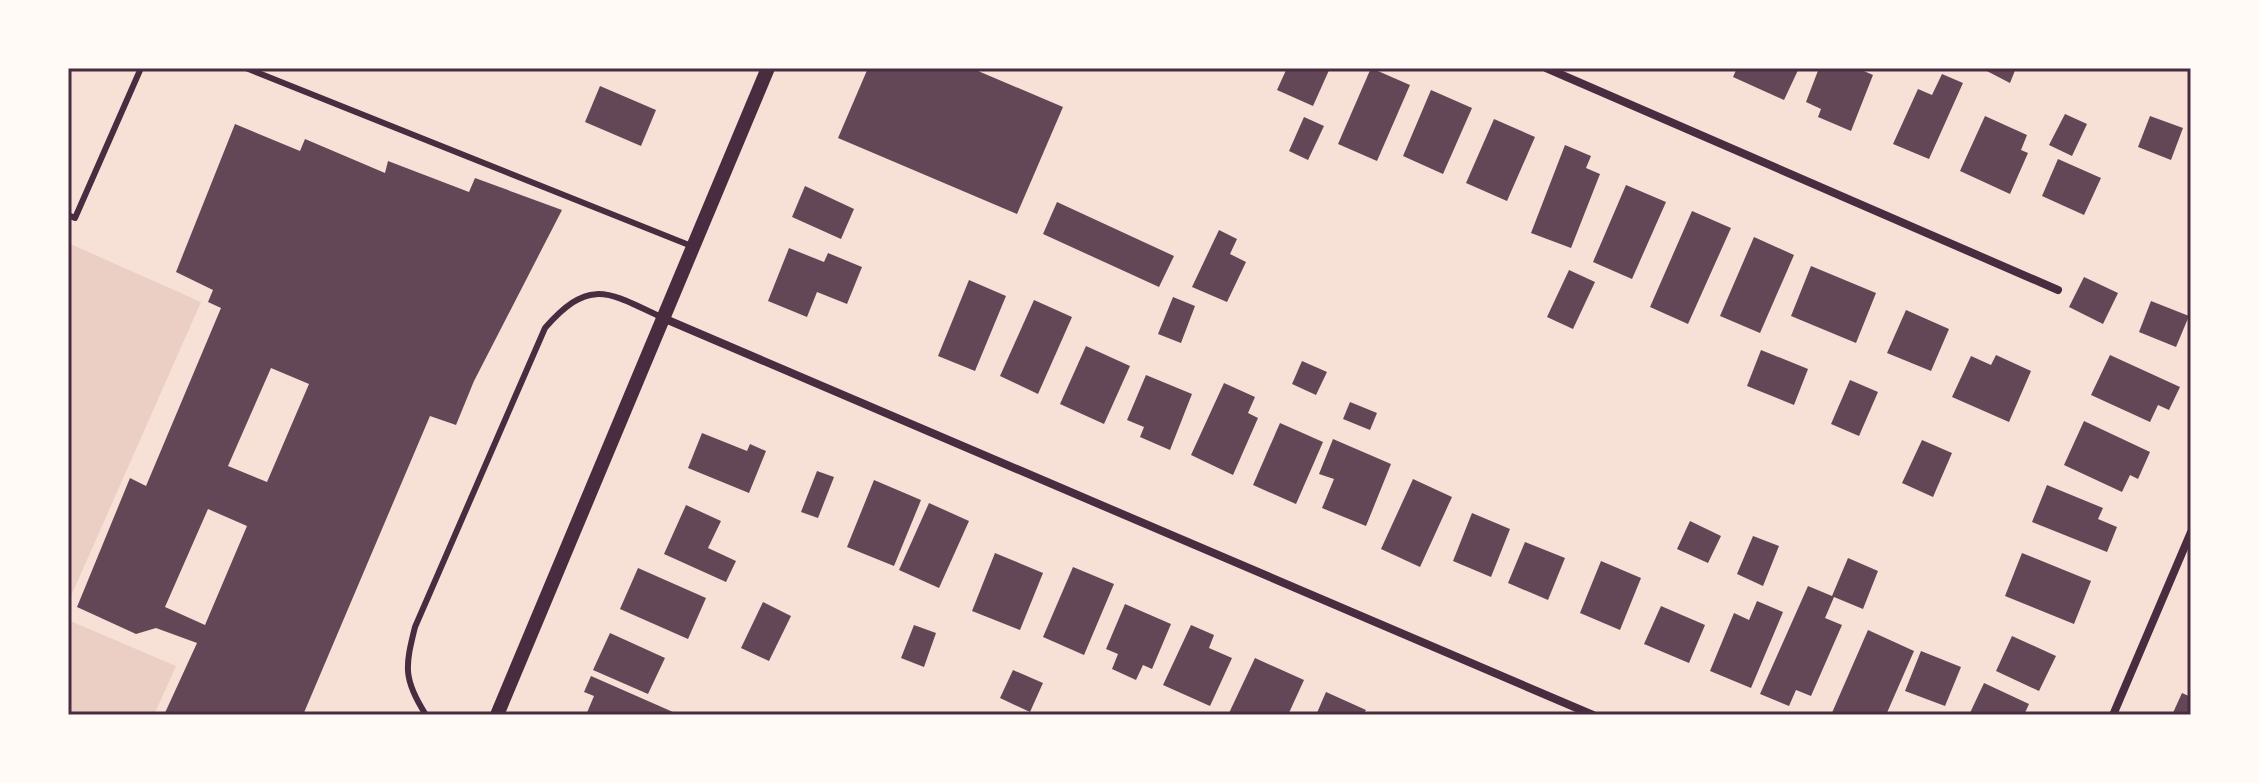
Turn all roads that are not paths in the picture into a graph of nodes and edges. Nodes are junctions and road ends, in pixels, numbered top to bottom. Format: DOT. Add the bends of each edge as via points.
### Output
graph roads {
  1 [pos="141,68"];
  2 [pos="246,68"];
  3 [pos="768,68"];
  4 [pos="1546,68"];
  5 [pos="68,215"];
  6 [pos="694,247"];
  7 [pos="2058,290"];
  8 [pos="663,318"];
  9 [pos="2191,532"];
  10 [pos="426,715"];
  11 [pos="497,715"];
  12 [pos="1593,715"];
  13 [pos="2113,715"];
  1 -- 5 [label="lane" via="75,218"];
  2 -- 6 [label="lane"];
  3 -- 6 [label="street"];
  4 -- 7 [label="street"];
  6 -- 8 [label="street"];
  8 -- 10 [label="lane" via="596,293 568,302 545,328 415,627 405,669"];
  8 -- 11 [label="street"];
  8 -- 12 [label="street"];
  9 -- 13 [label="street"];
}
